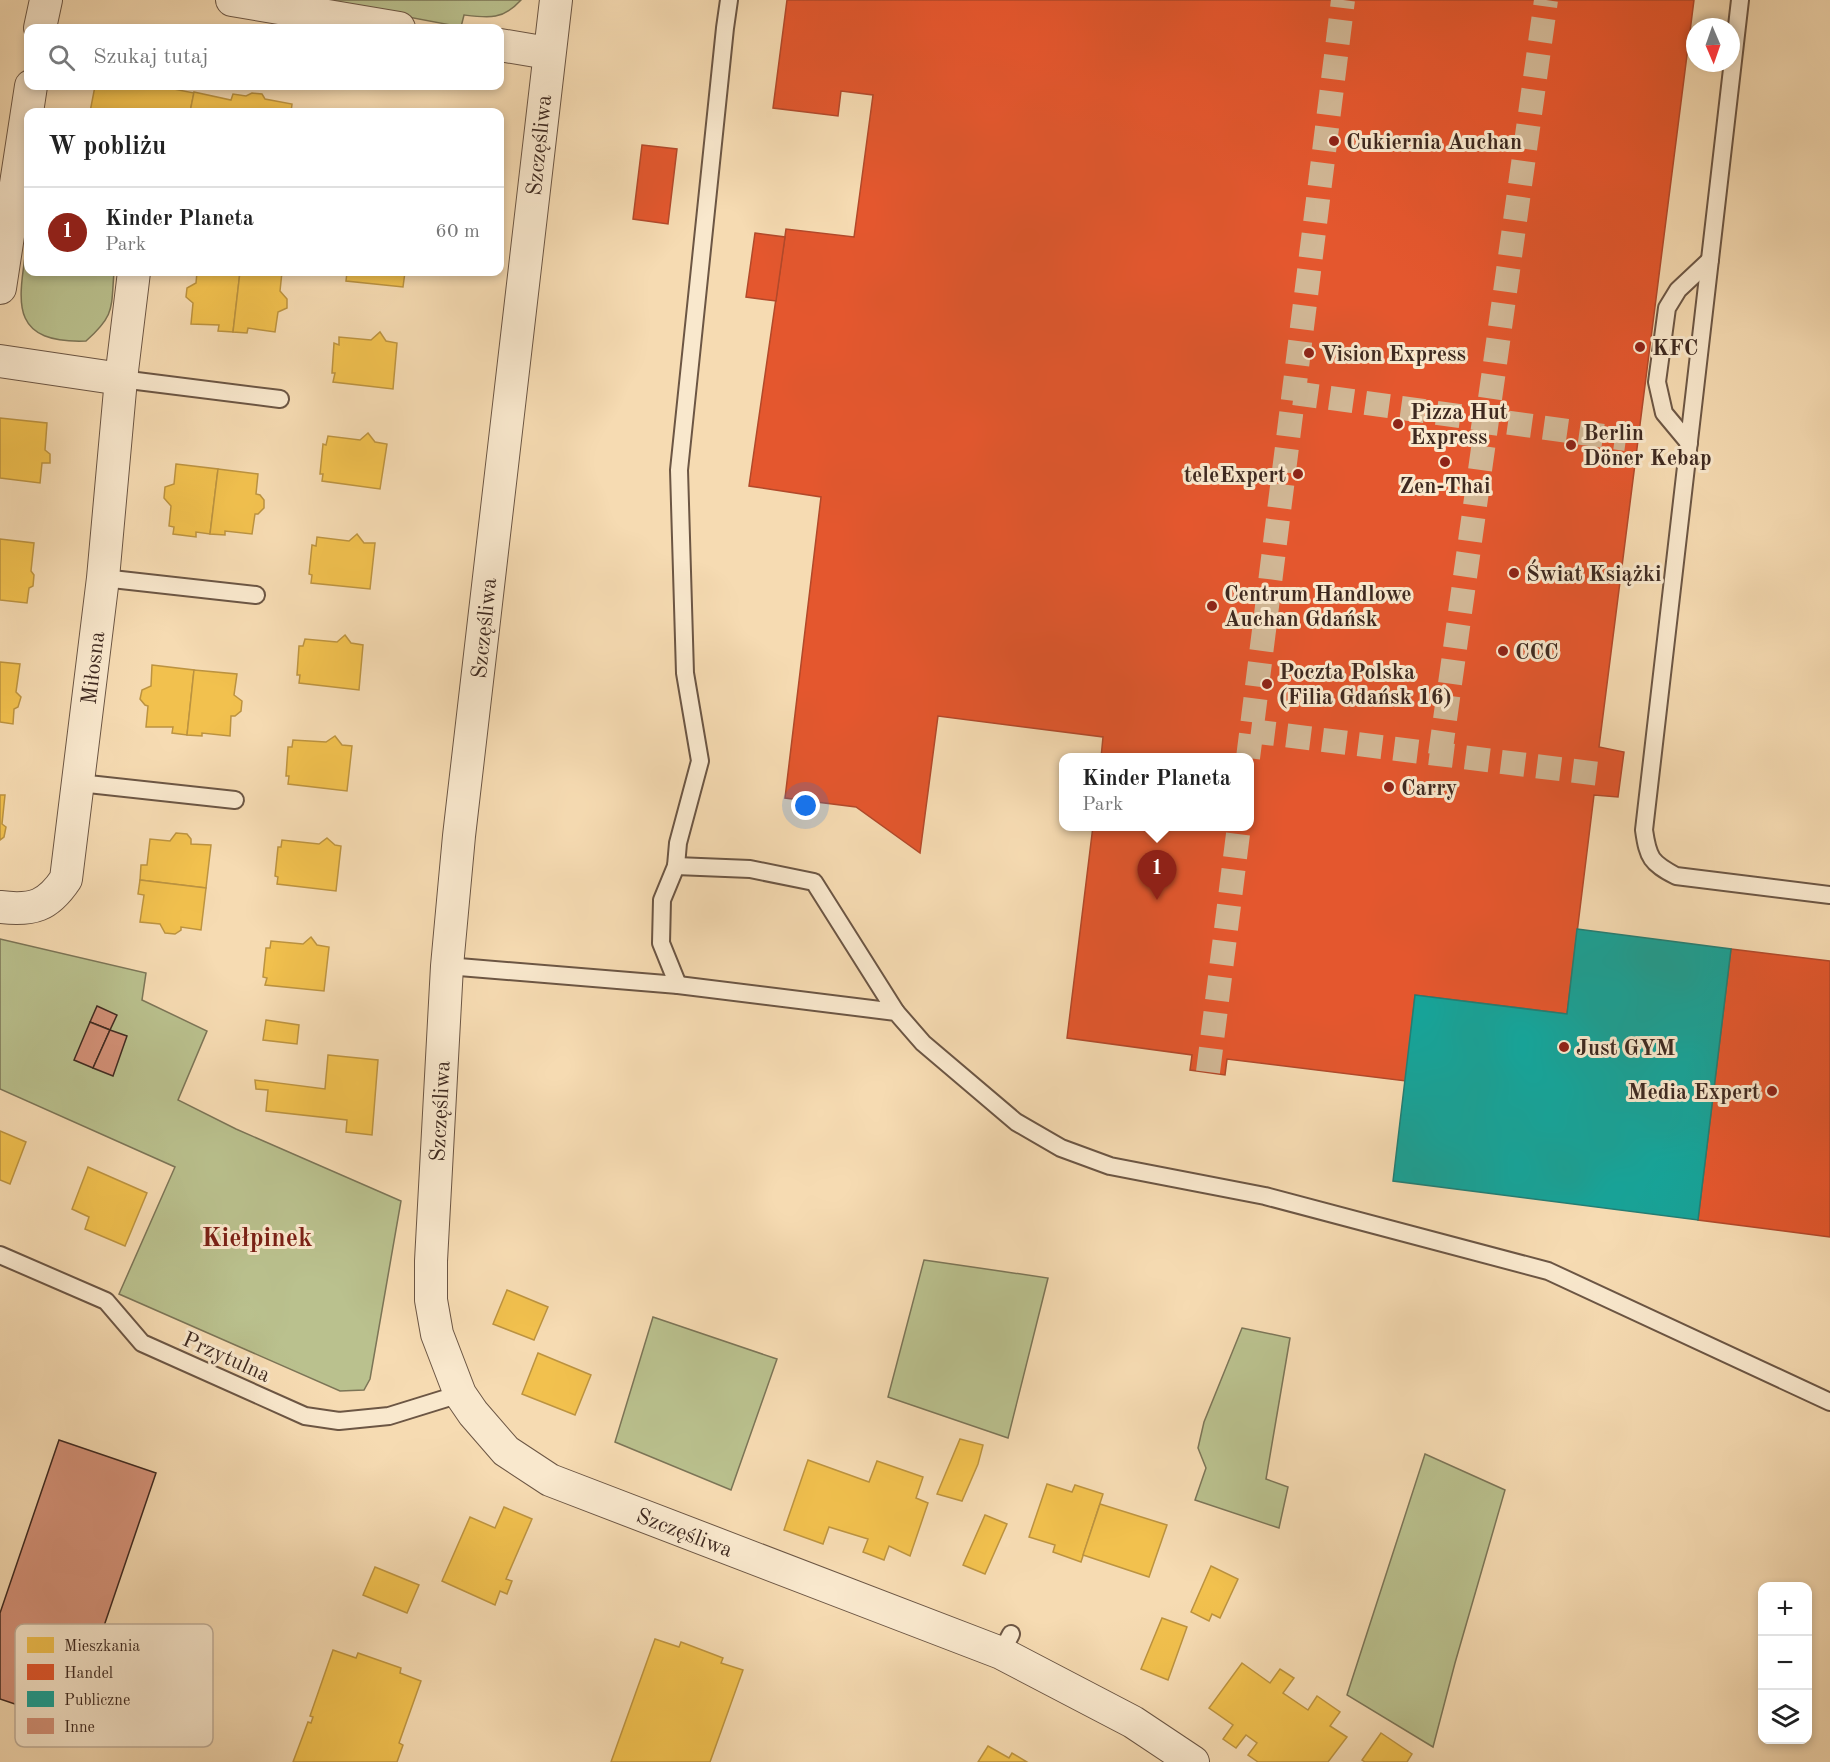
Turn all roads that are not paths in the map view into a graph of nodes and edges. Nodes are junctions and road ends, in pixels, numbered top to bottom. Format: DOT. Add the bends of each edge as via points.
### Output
graph roads {
  1 [pos="46,0"];
  2 [pos="232,0"];
  3 [pos="556,0"];
  4 [pos="729,0"];
  5 [pos="1740,0"];
  6 [pos="41,24"];
  7 [pos="375,24"];
  8 [pos="504,46"];
  9 [pos="548,53"];
  10 [pos="31,90"];
  11 [pos="29,108"];
  12 [pos="23,170"];
  13 [pos="1710,260"];
  14 [pos="134,276"];
  15 [pos="0,288"];
  16 [pos="0,361"];
  17 [pos="121,379"];
  18 [pos="280,399"];
  19 [pos="1689,443"];
  20 [pos="103,578"];
  21 [pos="256,595"];
  22 [pos="79,783"];
  23 [pos="235,800"];
  24 [pos="676,866"];
  25 [pos="1830,896"];
  26 [pos="0,907"];
  27 [pos="447,966"];
  28 [pos="678,985"];
  29 [pos="896,1012"];
  30 [pos="0,1255"];
  31 [pos="460,1394"];
  32 [pos="1830,1402"];
  33 [pos="1193,1762"];
  1 -- 6 [label="street"];
  2 -- 7 [label="street"];
  3 -- 9 [label="street, Szczęśliwa"];
  4 -- 24 [label="lane" via="679,470 685,673 700,761 678,843"];
  5 -- 13 [label="lane"];
  8 -- 9 [label="street"];
  9 -- 27 [label="street, Szczęśliwa"];
  10 -- 11 [label="street"];
  12 -- 15 [label="street"];
  13 -- 19 [label="lane"];
  13 -- 19 [label="lane" via="1678,290 1667,308 1657,382 1664,412"];
  14 -- 17 [label="street, Miłosna"];
  16 -- 17 [label="street"];
  17 -- 18 [label="lane"];
  17 -- 20 [label="street, Miłosna"];
  19 -- 25 [label="lane" via="1644,830 1647,850 1658,866 1676,876"];
  20 -- 21 [label="lane"];
  20 -- 22 [label="street, Miłosna"];
  22 -- 23 [label="lane"];
  22 -- 26 [label="street, Miłosna" via="66,879 56,895 42,905"];
  24 -- 28 [label="lane" via="662,900 661,943"];
  24 -- 29 [label="lane" via="750,869 814,882"];
  27 -- 28 [label="lane"];
  27 -- 31 [label="street, Szczęśliwa" via="431,1300 437,1334"];
  28 -- 29 [label="lane"];
  29 -- 32 [label="lane" via="923,1043 1016,1122 1061,1148 1110,1166 1265,1196 1548,1270"];
  30 -- 31 [label="lane, Przytulna" via="106,1301 142,1344 305,1416 339,1421 389,1416"];
  31 -- 33 [label="street, Szczęśliwa" via="506,1451 550,1480 1006,1643"];
}
